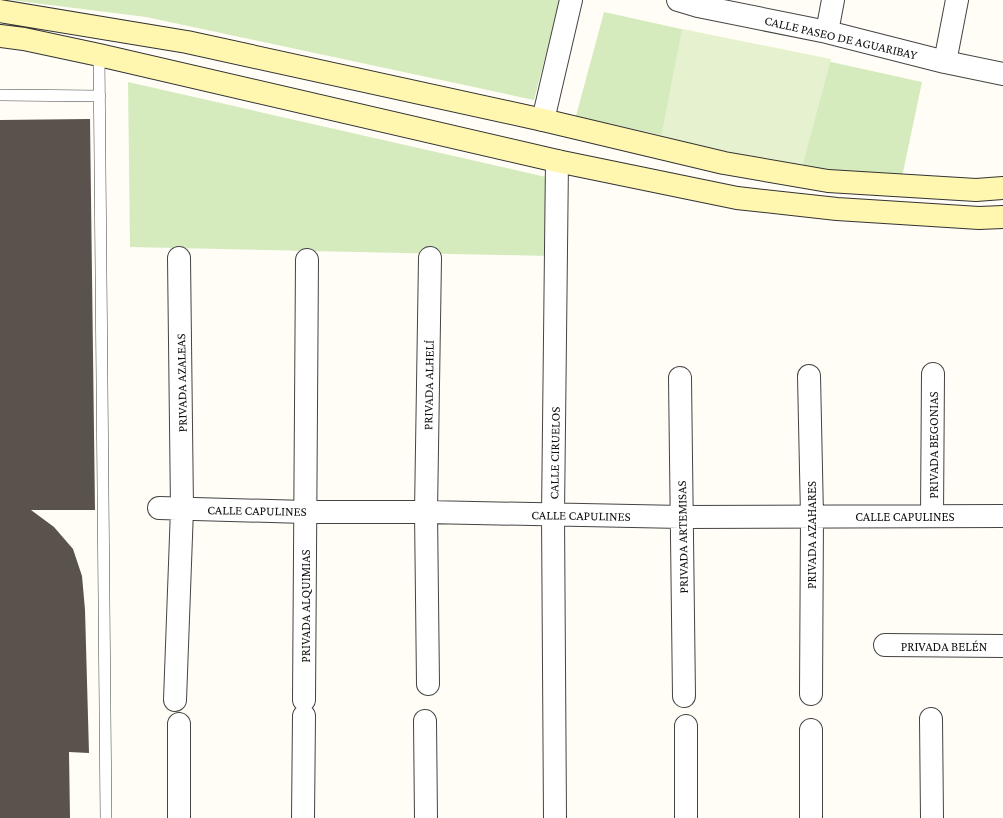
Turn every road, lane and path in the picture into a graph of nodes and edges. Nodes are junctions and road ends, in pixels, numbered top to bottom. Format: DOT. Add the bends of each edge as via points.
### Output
graph roads {
  1 [pos="571,0"];
  2 [pos="832,0"];
  3 [pos="957,0"];
  4 [pos="692,2"];
  5 [pos="0,11"];
  6 [pos="827,32"];
  7 [pos="0,36"];
  8 [pos="99,55"];
  9 [pos="945,62"];
  10 [pos="1003,74"];
  11 [pos="0,95"];
  12 [pos="100,96"];
  13 [pos="543,120"];
  14 [pos="557,161"];
  15 [pos="1003,188"];
  16 [pos="1003,217"];
  17 [pos="180,258"];
  18 [pos="430,258"];
  19 [pos="307,260"];
  20 [pos="933,374"];
  21 [pos="809,376"];
  22 [pos="680,378"];
  23 [pos="159,508"];
  24 [pos="182,509"];
  25 [pos="306,512"];
  26 [pos="426,512"];
  27 [pos="553,515"];
  28 [pos="812,516"];
  29 [pos="932,516"];
  30 [pos="1003,516"];
  31 [pos="682,517"];
  32 [pos="885,645"];
  33 [pos="1003,646"];
  34 [pos="428,684"];
  35 [pos="811,694"];
  36 [pos="684,696"];
  37 [pos="175,700"];
  38 [pos="931,720"];
  39 [pos="426,721"];
  40 [pos="178,724"];
  41 [pos="686,726"];
  42 [pos="811,730"];
  43 [pos="106,818"];
  44 [pos="179,818"];
  45 [pos="304,818"];
  46 [pos="426,818"];
  47 [pos="555,818"];
  48 [pos="686,818"];
  49 [pos="811,818"];
  50 [pos="932,818"];
  1 -- 13 [label="street"];
  2 -- 6 [label="street"];
  3 -- 9 [label="street"];
  4 -- 6 [label="street, CALLE PASEO DE AGUARIBAY"];
  5 -- 13 [label="main road" via="187,42"];
  6 -- 9 [label="street, CALLE PASEO DE AGUARIBAY"];
  7 -- 8 [label="main road"];
  8 -- 12 [label="lane"];
  8 -- 14 [label="main road"];
  9 -- 10 [label="street, CALLE PASEO DE AGUARIBAY"];
  11 -- 12 [label="lane"];
  12 -- 43 [label="lane"];
  13 -- 15 [label="main road" via="724,164 828,181 976,190"];
  14 -- 16 [label="main road" via="737,198 837,209 979,218"];
  14 -- 27 [label="street, CALLE CIRUELOS"];
  17 -- 24 [label="street, PRIVADA AZALEAS"];
  18 -- 26 [label="street, PRIVADA ALHELÍ"];
  19 -- 25 [label="street, PRIVADA ALQUIMIAS"];
  20 -- 29 [label="street, PRIVADA BEGONIAS"];
  21 -- 28 [label="street, PRIVADA AZAHARES"];
  22 -- 31 [label="street, PRIVADA ARTEMISAS"];
  23 -- 24 [label="street, CALLE CAPULINES"];
  24 -- 25 [label="street, CALLE CAPULINES"];
  24 -- 37 [label="street, PRIVADA AZALEAS"];
  25 -- 26 [label="street, CALLE CAPULINES"];
  25 -- 45 [label="street, PRIVADA ALQUIMIAS"];
  26 -- 27 [label="street, CALLE CAPULINES"];
  26 -- 34 [label="street, PRIVADA ALHELÍ"];
  27 -- 31 [label="street, CALLE CAPULINES"];
  27 -- 47 [label="street, CALLE CIRUELOS"];
  28 -- 29 [label="street, CALLE CAPULINES"];
  28 -- 31 [label="street, CALLE CAPULINES"];
  28 -- 35 [label="street, PRIVADA AZAHARES"];
  29 -- 30 [label="street, CALLE CAPULINES"];
  31 -- 36 [label="street, PRIVADA ARTEMISAS"];
  32 -- 33 [label="street, PRIVADA BELÉN"];
  38 -- 50 [label="street"];
  39 -- 46 [label="street"];
  40 -- 44 [label="street"];
  41 -- 48 [label="street"];
  42 -- 49 [label="street"];
}
